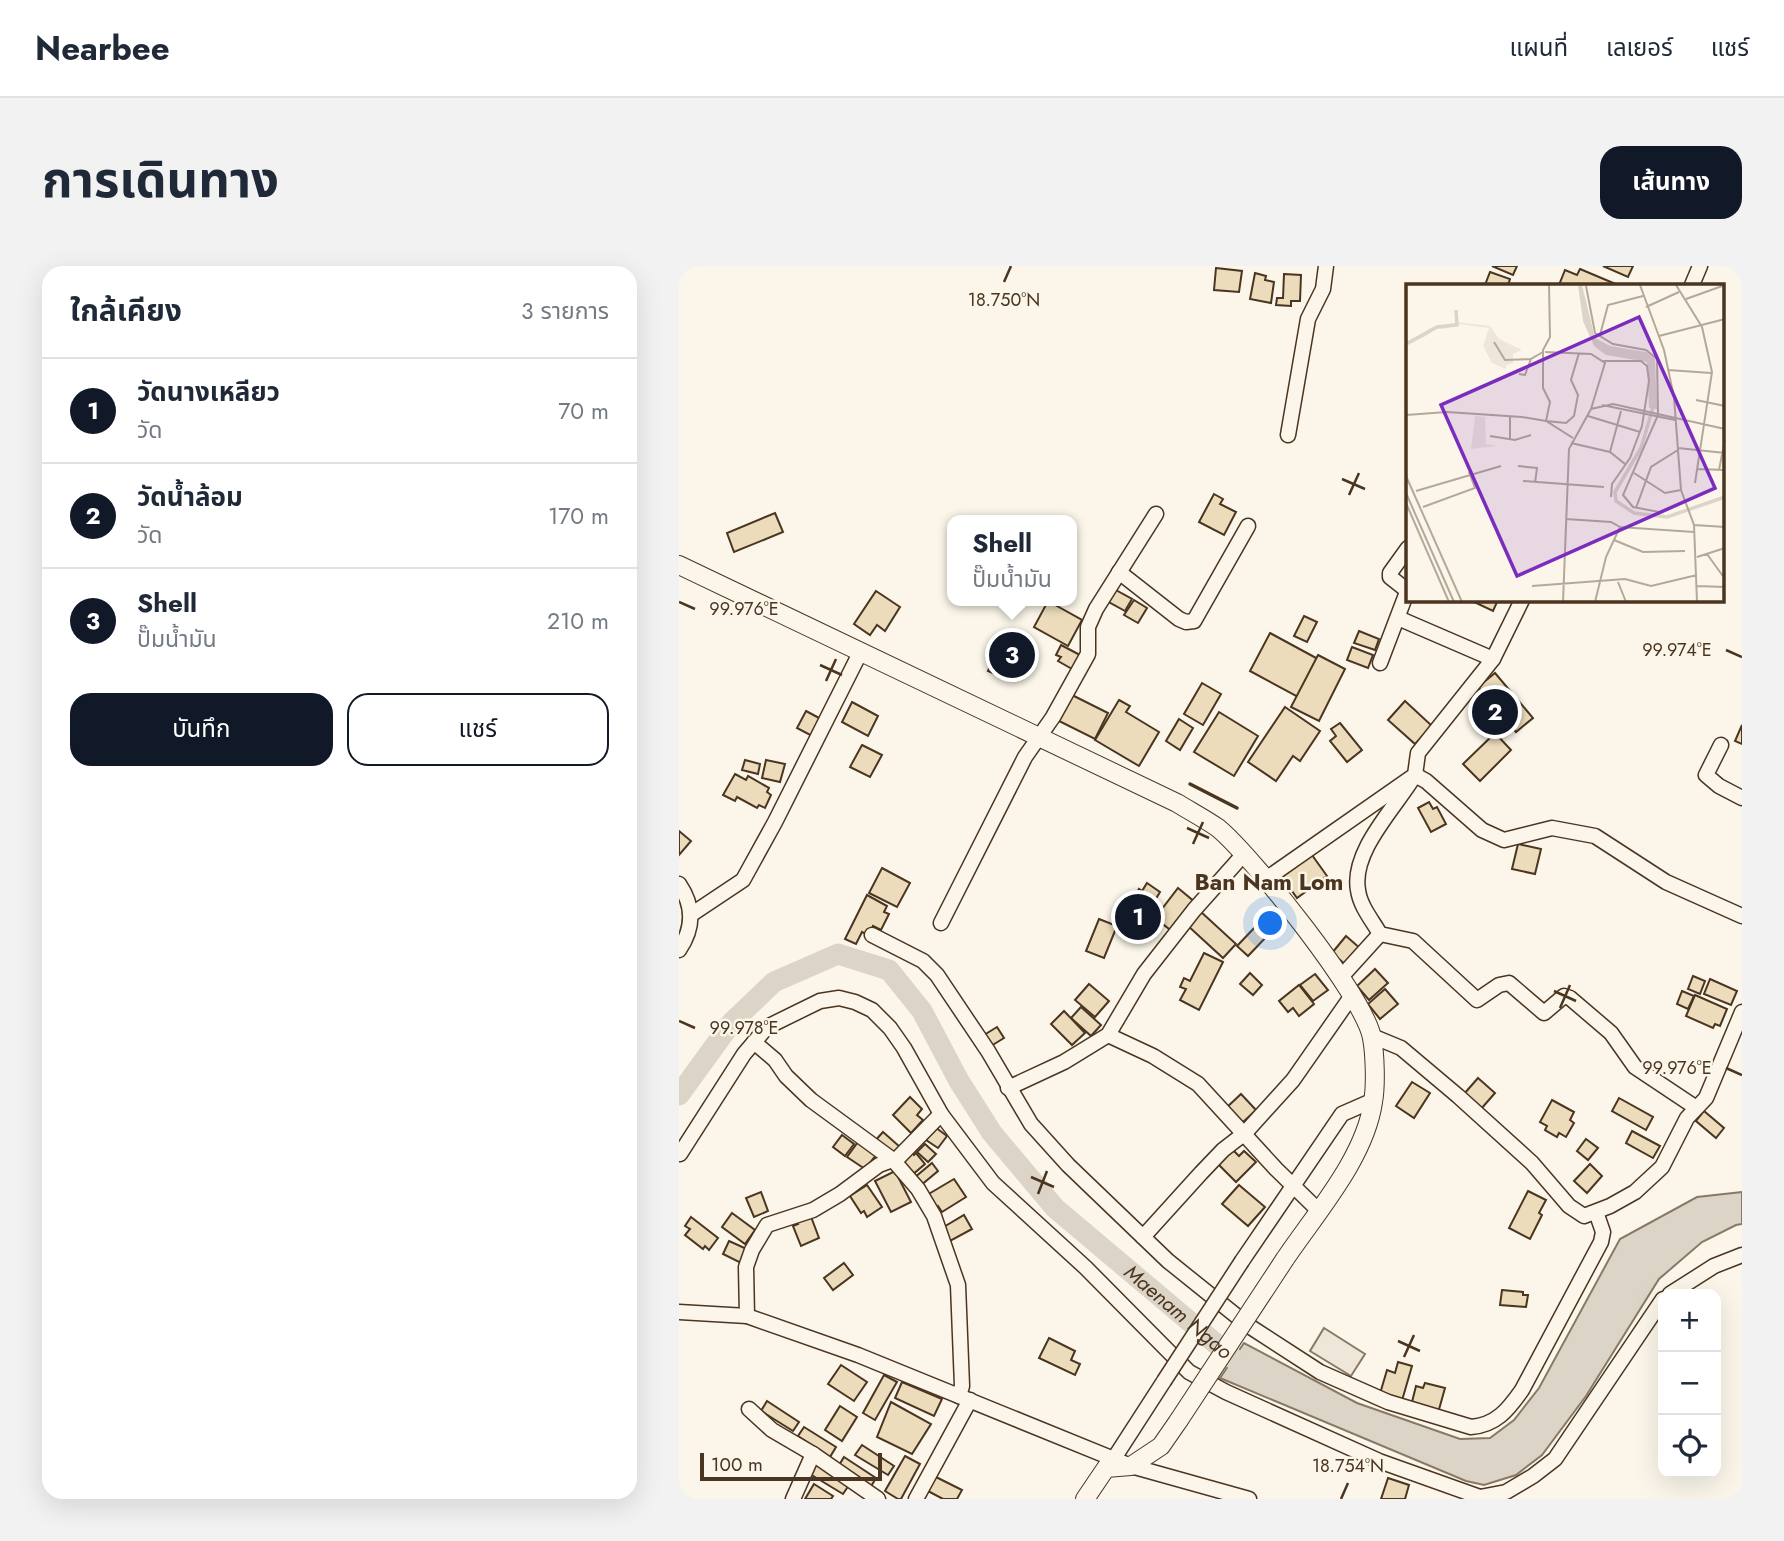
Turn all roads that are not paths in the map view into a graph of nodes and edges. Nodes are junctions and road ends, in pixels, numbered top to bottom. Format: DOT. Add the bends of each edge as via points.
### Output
graph roads {
  1 [pos="1326,266"];
  2 [pos="1700,266"];
  3 [pos="1692,284"];
  4 [pos="1288,435"];
  5 [pos="1156,514"];
  6 [pos="1248,526"];
  7 [pos="1406,551"];
  8 [pos="679,565"];
  9 [pos="1119,572"];
  10 [pos="1406,592"];
  11 [pos="1406,592"];
  12 [pos="1521,602"];
  13 [pos="1398,618"];
  14 [pos="860,653"];
  15 [pos="1493,659"];
  16 [pos="1380,663"];
  17 [pos="1038,738"];
  18 [pos="1721,745"];
  19 [pos="1415,775"];
  20 [pos="1742,798"];
  21 [pos="1243,855"];
  22 [pos="1266,879"];
  23 [pos="679,884"];
  24 [pos="692,914"];
  25 [pos="1742,916"];
  26 [pos="941,923"];
  27 [pos="1380,934"];
  28 [pos="872,935"];
  29 [pos="679,950"];
  30 [pos="1341,977"];
  31 [pos="1353,994"];
  32 [pos="1742,1012"];
  33 [pos="1108,1034"];
  34 [pos="1372,1036"];
  35 [pos="754,1042"];
  36 [pos="1008,1088"];
  37 [pos="1374,1100"];
  38 [pos="1695,1107"];
  39 [pos="941,1114"];
  40 [pos="1245,1133"];
  41 [pos="680,1154"];
  42 [pos="893,1160"];
  43 [pos="1293,1186"];
  44 [pos="1318,1210"];
  45 [pos="1596,1212"];
  46 [pos="1143,1237"];
  47 [pos="1741,1256"];
  48 [pos="1678,1289"];
  49 [pos="1658,1306"];
  50 [pos="679,1312"];
  51 [pos="747,1316"];
  52 [pos="965,1398"];
  53 [pos="749,1409"];
  54 [pos="813,1454"];
  55 [pos="1113,1460"];
  56 [pos="1131,1466"];
  57 [pos="793,1499"];
  58 [pos="878,1499"];
  59 [pos="916,1499"];
  60 [pos="1085,1499"];
  61 [pos="1249,1499"];
  1 -- 4 [label="street" via="1323,289 1308,319"];
  2 -- 3 [label="street"];
  5 -- 9 [label="street"];
  6 -- 9 [label="street" via="1194,621 1179,618"];
  7 -- 11 [label="street" via="1389,575"];
  8 -- 14 [label="main road"];
  9 -- 17 [label="street" via="1088,627 1088,654"];
  10 -- 13 [label="street"];
  12 -- 15 [label="street"];
  13 -- 15 [label="street"];
  13 -- 16 [label="street"];
  14 -- 17 [label="main road"];
  14 -- 24 [label="street" via="743,880"];
  15 -- 19 [label="street" via="1418,753"];
  17 -- 21 [label="main road" via="1177,803 1218,828"];
  17 -- 26 [label="street"];
  18 -- 20 [label="street" via="1706,775"];
  19 -- 22 [label="street"];
  19 -- 25 [label="street" via="1482,830 1504,840 1552,828 1595,836 1665,882"];
  19 -- 27 [label="street" via="1382,822 1357,876 1358,892"];
  21 -- 22 [label="main road"];
  21 -- 33 [label="street" via="1144,974"];
  22 -- 30 [label="main road"];
  23 -- 24 [label="street"];
  24 -- 29 [label="street"];
  27 -- 30 [label="street"];
  27 -- 38 [label="street" via="1413,941 1477,1000 1509,983 1544,1013 1564,996 1570,998 1611,1032 1636,1067"];
  28 -- 36 [label="street" via="923,961 937,975"];
  30 -- 31 [label="main road"];
  31 -- 34 [label="main road"];
  31 -- 40 [label="street" via="1293,1080"];
  32 -- 38 [label="street" via="1706,1098"];
  33 -- 36 [label="street" via="1064,1062"];
  33 -- 40 [label="street" via="1198,1084"];
  34 -- 37 [label="main road"];
  34 -- 45 [label="street" via="1401,1048 1458,1096 1532,1163 1569,1206 1584,1216"];
  35 -- 39 [label="street" via="767,1027 820,1001 839,998 855,1002 872,1010 890,1028"];
  35 -- 41 [label="street"];
  35 -- 42 [label="street" via="811,1100"];
  36 -- 46 [label="street" via="1031,1124 1068,1165"];
  37 -- 43 [label="street" via="1342,1114"];
  37 -- 44 [label="main road" via="1352,1161"];
  38 -- 45 [label="street" via="1655,1175 1635,1192"];
  39 -- 42 [label="street"];
  39 -- 49 [label="street" via="993,1183 1189,1372 1379,1461 1481,1497 1506,1492 1555,1460"];
  40 -- 43 [label="street"];
  40 -- 46 [label="street" via="1223,1150"];
  42 -- 51 [label="street" via="813,1210 767,1225 746,1267"];
  42 -- 52 [label="street" via="934,1216 957,1286"];
  43 -- 44 [label="street"];
  43 -- 55 [label="street, bridge"];
  44 -- 56 [label="main road, bridge" via="1161,1446"];
  45 -- 46 [label="street" via="1603,1232 1601,1242 1522,1390 1495,1420 1471,1427 1388,1402 1320,1372 1249,1326"];
  47 -- 48 [label="street" via="1713,1266"];
  50 -- 51 [label="street"];
  51 -- 52 [label="street"];
  52 -- 55 [label="street"];
  52 -- 59 [label="street"];
  53 -- 54 [label="street" via="772,1430"];
  54 -- 57 [label="street"];
  54 -- 58 [label="street"];
  55 -- 56 [label="street"];
  56 -- 60 [label="main road" via="1106,1468"];
  56 -- 61 [label="street"];
}
